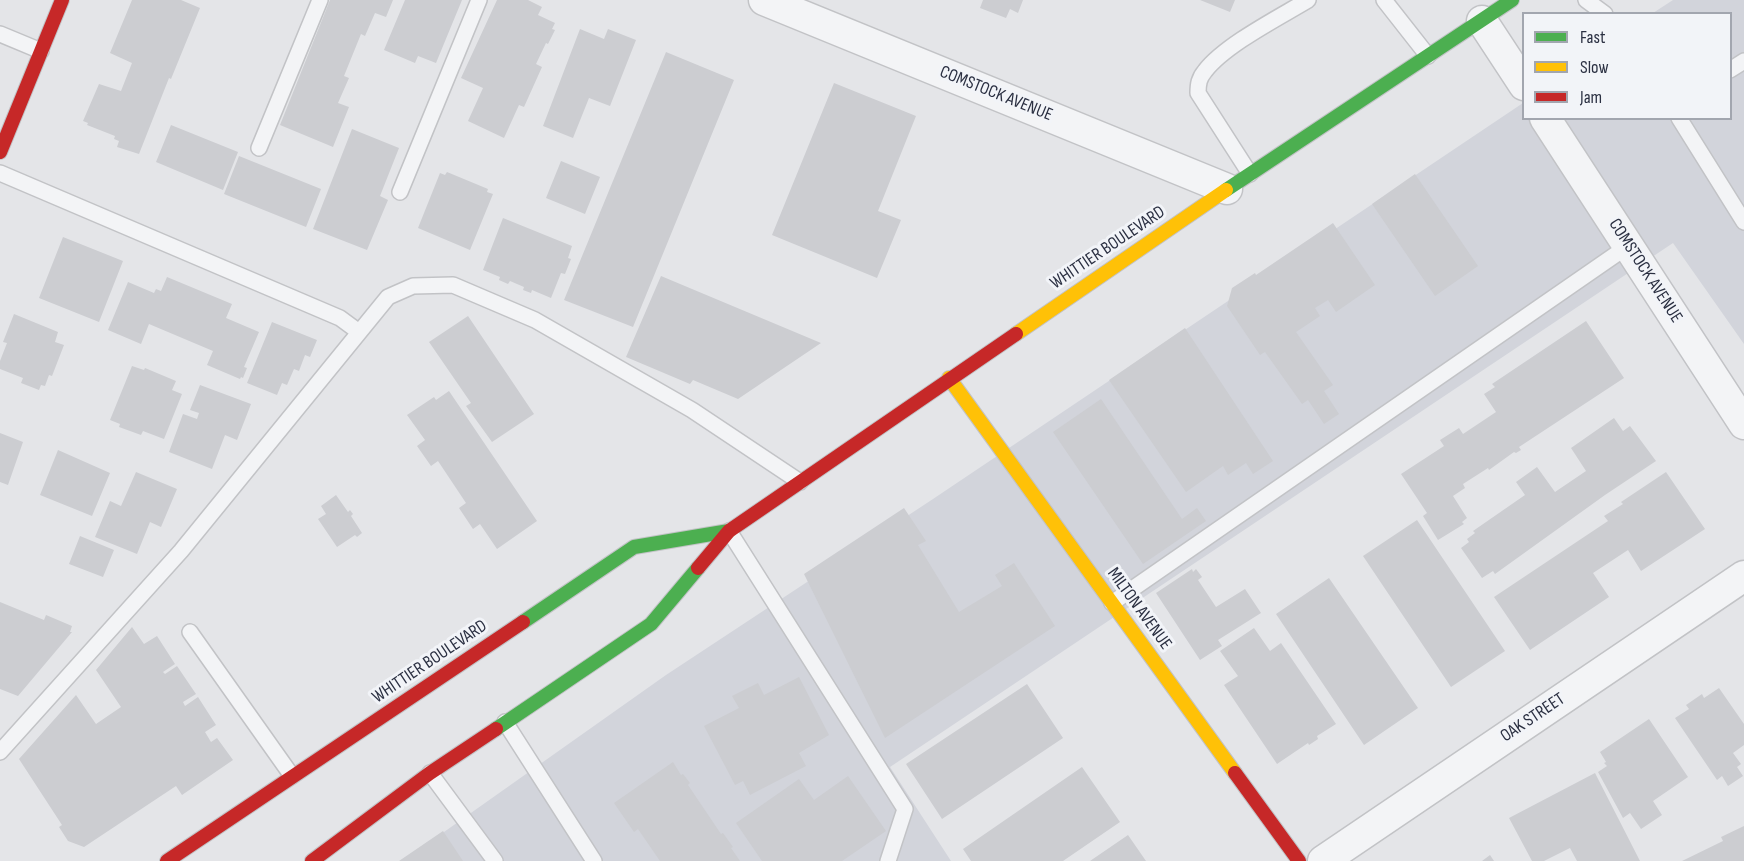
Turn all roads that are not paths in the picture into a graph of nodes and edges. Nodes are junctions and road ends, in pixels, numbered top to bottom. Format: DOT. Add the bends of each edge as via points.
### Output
graph roads {
  1 [pos="62,0"];
  2 [pos="320,0"];
  3 [pos="479,0"];
  4 [pos="764,0"];
  5 [pos="1308,0"];
  6 [pos="1384,0"];
  7 [pos="1512,0"];
  8 [pos="1586,0"];
  9 [pos="1602,12"];
  10 [pos="1482,21"];
  11 [pos="0,34"];
  12 [pos="41,51"];
  13 [pos="1428,57"];
  14 [pos="1522,82"];
  15 [pos="1546,120"];
  16 [pos="1680,120"];
  17 [pos="259,148"];
  18 [pos="0,152"];
  19 [pos="0,173"];
  20 [pos="1238,181"];
  21 [pos="400,192"];
  22 [pos="1744,222"];
  23 [pos="1628,246"];
  24 [pos="359,332"];
  25 [pos="949,378"];
  26 [pos="1744,424"];
  27 [pos="800,482"];
  28 [pos="729,531"];
  29 [pos="1744,576"];
  30 [pos="1112,603"];
  31 [pos="190,632"];
  32 [pos="505,722"];
  33 [pos="0,752"];
  34 [pos="430,772"];
  35 [pos="292,776"];
  36 [pos="167,861"];
  37 [pos="312,861"];
  38 [pos="495,861"];
  39 [pos="594,861"];
  40 [pos="888,861"];
  41 [pos="1299,861"];
  42 [pos="1323,861"];
  1 -- 12 [label="main road"];
  2 -- 17 [label="lane"];
  3 -- 21 [label="lane"];
  4 -- 20 [label="street, COMSTOCK AVENUE"];
  5 -- 20 [label="lane" via="1225,51 1204,71 1198,83 1198,93"];
  6 -- 13 [label="lane"];
  7 -- 10 [label="main road, WHITTIER BOULEVARD"];
  8 -- 9 [label="lane"];
  10 -- 13 [label="main road, WHITTIER BOULEVARD"];
  10 -- 14 [label="street"];
  11 -- 12 [label="lane"];
  12 -- 18 [label="main road"];
  13 -- 20 [label="main road, WHITTIER BOULEVARD"];
  15 -- 23 [label="street, COMSTOCK AVENUE"];
  16 -- 22 [label="lane"];
  19 -- 24 [label="lane" via="340,318"];
  20 -- 25 [label="main road, WHITTIER BOULEVARD"];
  23 -- 26 [label="street, COMSTOCK AVENUE"];
  23 -- 30 [label="lane"];
  24 -- 27 [label="lane" via="388,297 413,286 453,285 535,320 692,410"];
  24 -- 33 [label="lane" via="182,551"];
  25 -- 27 [label="main road, WHITTIER BOULEVARD"];
  25 -- 30 [label="main road, MILTON AVENUE"];
  27 -- 28 [label="main road, WHITTIER BOULEVARD"];
  28 -- 32 [label="main road, WHITTIER BOULEVARD" via="651,624"];
  28 -- 35 [label="main road, WHITTIER BOULEVARD" via="634,546"];
  28 -- 40 [label="lane" via="905,809"];
  29 -- 42 [label="street, OAK STREET"];
  30 -- 41 [label="main road, MILTON AVENUE"];
  31 -- 35 [label="lane"];
  32 -- 34 [label="main road, WHITTIER BOULEVARD"];
  32 -- 39 [label="lane"];
  34 -- 37 [label="main road, WHITTIER BOULEVARD" via="337,848"];
  34 -- 38 [label="lane"];
  35 -- 36 [label="main road, WHITTIER BOULEVARD"];
}
